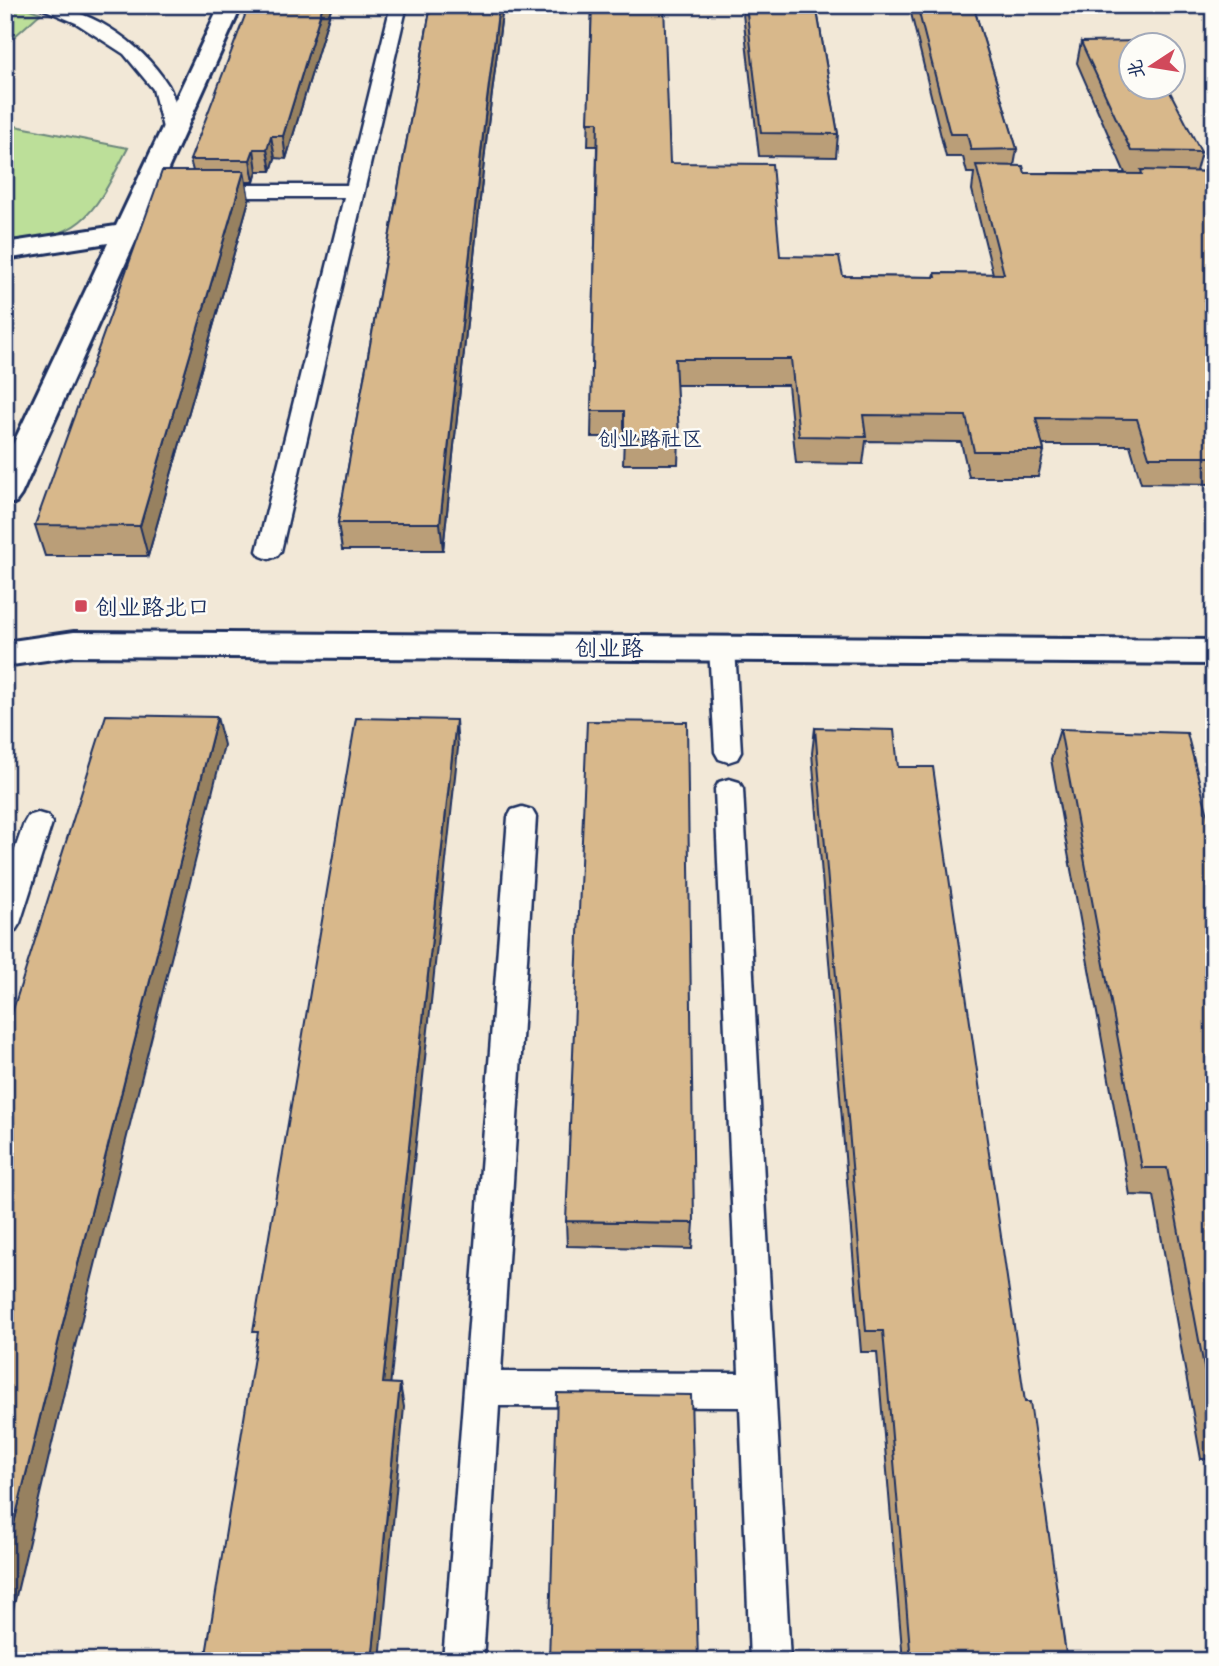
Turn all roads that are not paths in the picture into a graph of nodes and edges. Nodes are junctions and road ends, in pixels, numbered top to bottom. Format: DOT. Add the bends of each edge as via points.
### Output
graph roads {
  1 [pos="42,5"];
  2 [pos="231,5"];
  3 [pos="399,5"];
  4 [pos="173,132"];
  5 [pos="188,191"];
  6 [pos="355,191"];
  7 [pos="127,232"];
  8 [pos="5,251"];
  9 [pos="5,495"];
  10 [pos="269,551"];
  11 [pos="1214,652"];
  12 [pos="5,654"];
  13 [pos="723,657"];
  14 [pos="1214,670"];
  15 [pos="5,672"];
  16 [pos="728,752"];
  17 [pos="729,789"];
  18 [pos="522,817"];
  19 [pos="37,823"];
  20 [pos="5,923"];
  21 [pos="482,1389"];
  22 [pos="757,1390"];
  23 [pos="463,1661"];
  24 [pos="770,1661"];
  1 -- 4 [label="lane" via="82,20 130,51 161,88"];
  2 -- 4 [label="street"];
  3 -- 6 [label="lane"];
  4 -- 7 [label="street" via="153,191"];
  5 -- 6 [label="lane"];
  6 -- 10 [label="lane"];
  7 -- 8 [label="street"];
  7 -- 9 [label="street"];
  11 -- 13 [label="street, 创业路"];
  12 -- 13 [label="street, 创业路" via="74,644"];
  13 -- 14 [label="street, 创业路"];
  13 -- 15 [label="street, 创业路" via="66,662"];
  13 -- 16 [label="lane"];
  17 -- 22 [label="lane"];
  18 -- 21 [label="lane"];
  19 -- 20 [label="lane"];
  21 -- 22 [label="lane"];
  21 -- 23 [label="lane"];
  22 -- 24 [label="lane"];
}
